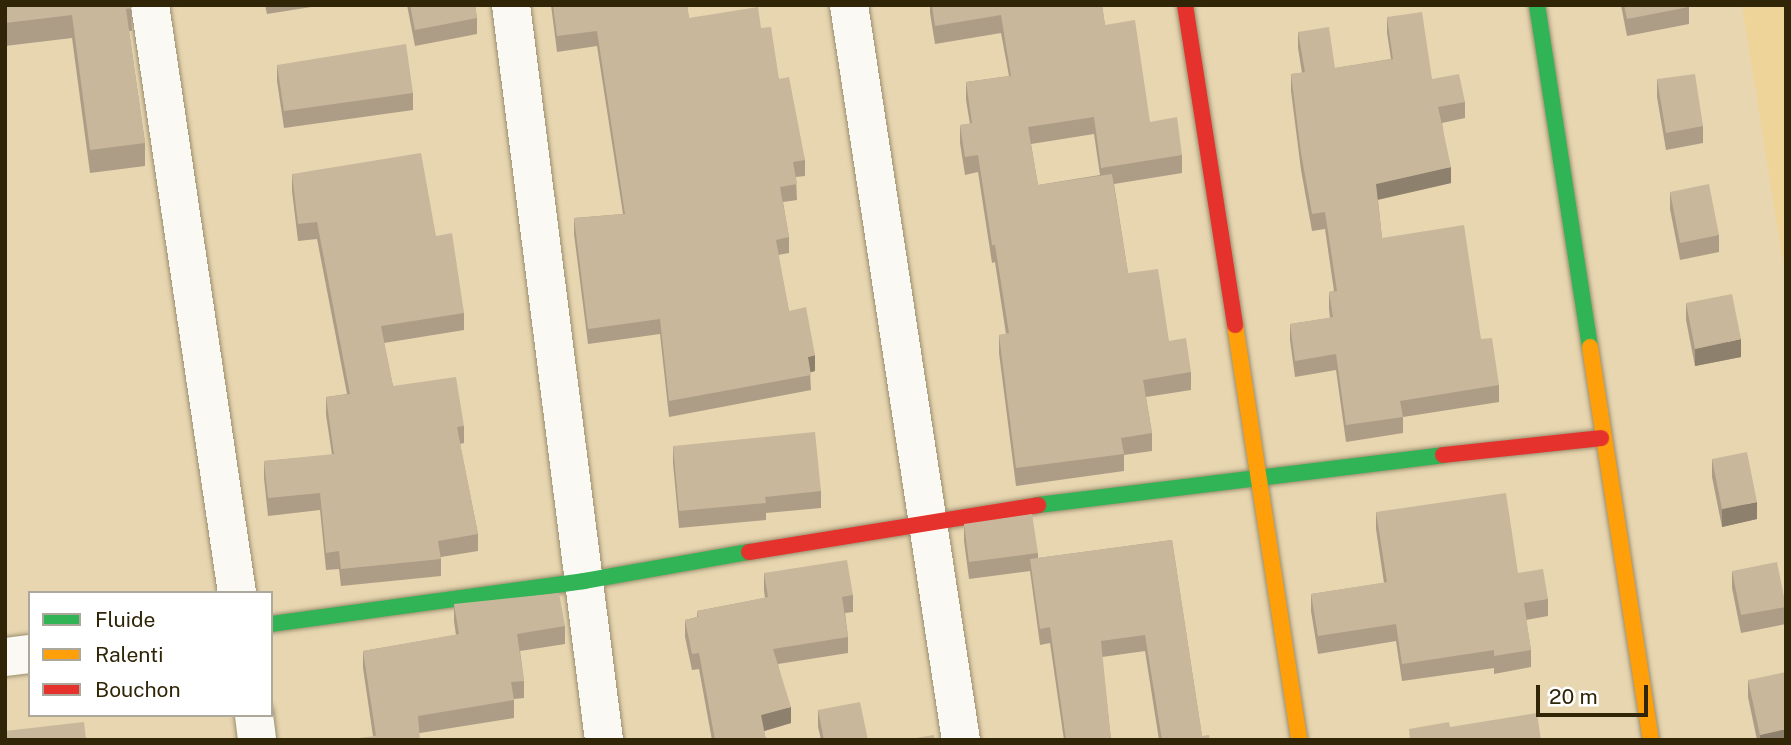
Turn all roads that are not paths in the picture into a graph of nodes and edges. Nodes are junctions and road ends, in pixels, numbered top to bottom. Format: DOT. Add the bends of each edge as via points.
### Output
graph roads {
  1 [pos="150,5"];
  2 [pos="511,5"];
  3 [pos="849,5"];
  4 [pos="1185,5"];
  5 [pos="1537,5"];
  6 [pos="1601,438"];
  7 [pos="1256,475"];
  8 [pos="928,520"];
  9 [pos="584,581"];
  10 [pos="237,591"];
  11 [pos="273,624"];
  12 [pos="28,654"];
  13 [pos="5,657"];
  14 [pos="254,717"];
  15 [pos="257,740"];
  16 [pos="604,740"];
  17 [pos="961,740"];
  18 [pos="1298,740"];
  19 [pos="1651,740"];
  1 -- 10 [label="street"];
  2 -- 9 [label="street"];
  3 -- 8 [label="street"];
  4 -- 7 [label="street"];
  5 -- 6 [label="street"];
  6 -- 7 [label="street"];
  6 -- 19 [label="street"];
  7 -- 8 [label="street"];
  7 -- 18 [label="street"];
  8 -- 9 [label="street"];
  8 -- 17 [label="street"];
  9 -- 11 [label="street"];
  9 -- 16 [label="street"];
  12 -- 13 [label="street"];
  14 -- 15 [label="street"];
}
